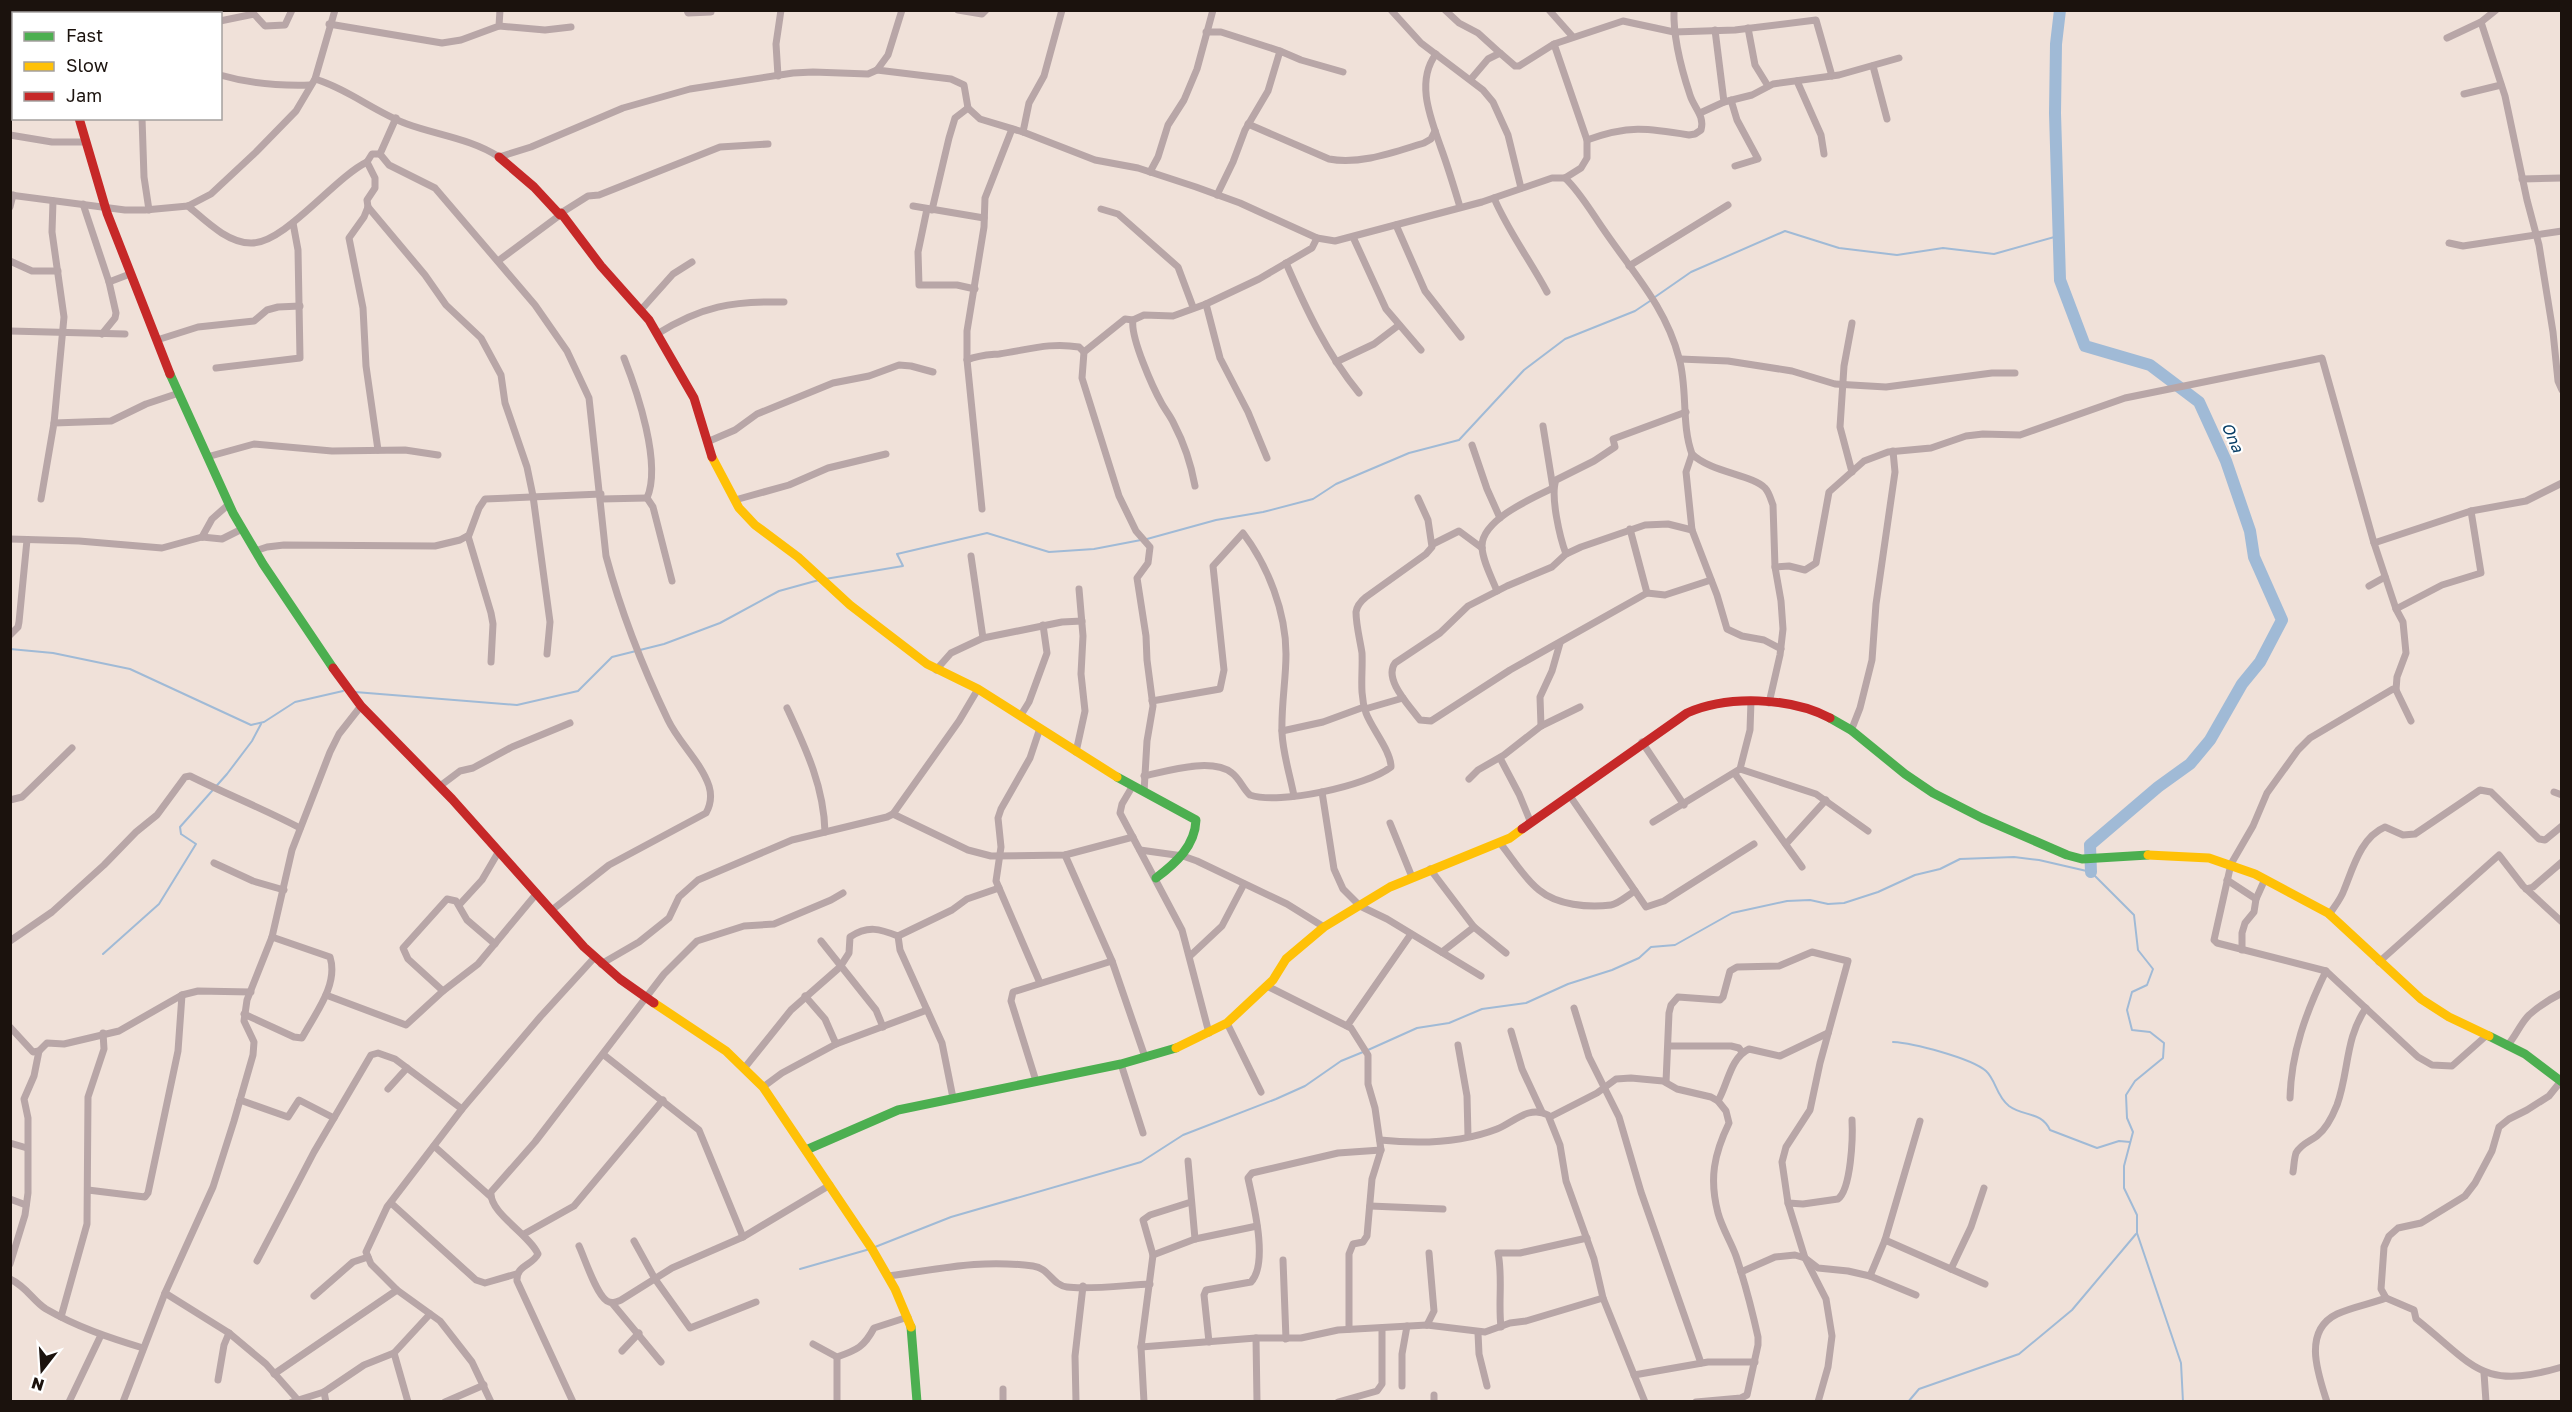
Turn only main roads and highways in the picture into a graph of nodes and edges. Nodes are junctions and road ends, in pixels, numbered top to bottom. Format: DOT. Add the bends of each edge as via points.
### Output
graph roads {
  1 [pos="26,12"];
  2 [pos="40,12"];
  3 [pos="80,120"];
  4 [pos="499,157"];
  5 [pos="1156,878"];
  6 [pos="2561,1081"];
  7 [pos="806,1150"];
  8 [pos="917,1401"];
  1 -- 2 [label="main road"];
  3 -- 7 [label="main road" via="104,206 130,274 229,504 255,551 346,688 598,961 746,1066"];
  4 -- 5 [label="main road" via="560,214 657,334 694,398 711,456 735,500 755,525 798,557 850,605 936,670 978,689 1132,787 1196,820 1183,856"];
  6 -- 7 [label="main road" via="2524,1054 2421,999 2329,915 2265,879 2209,858 2155,855 2082,859 2067,855 1935,794 1851,731 1820,713 1723,700 1687,712 1500,843 1412,877 1324,927 1286,959 1267,986 1227,1023 1181,1047 1122,1064 898,1110"];
  7 -- 8 [label="main road" via="888,1276 908,1317 916,1361"];
}
